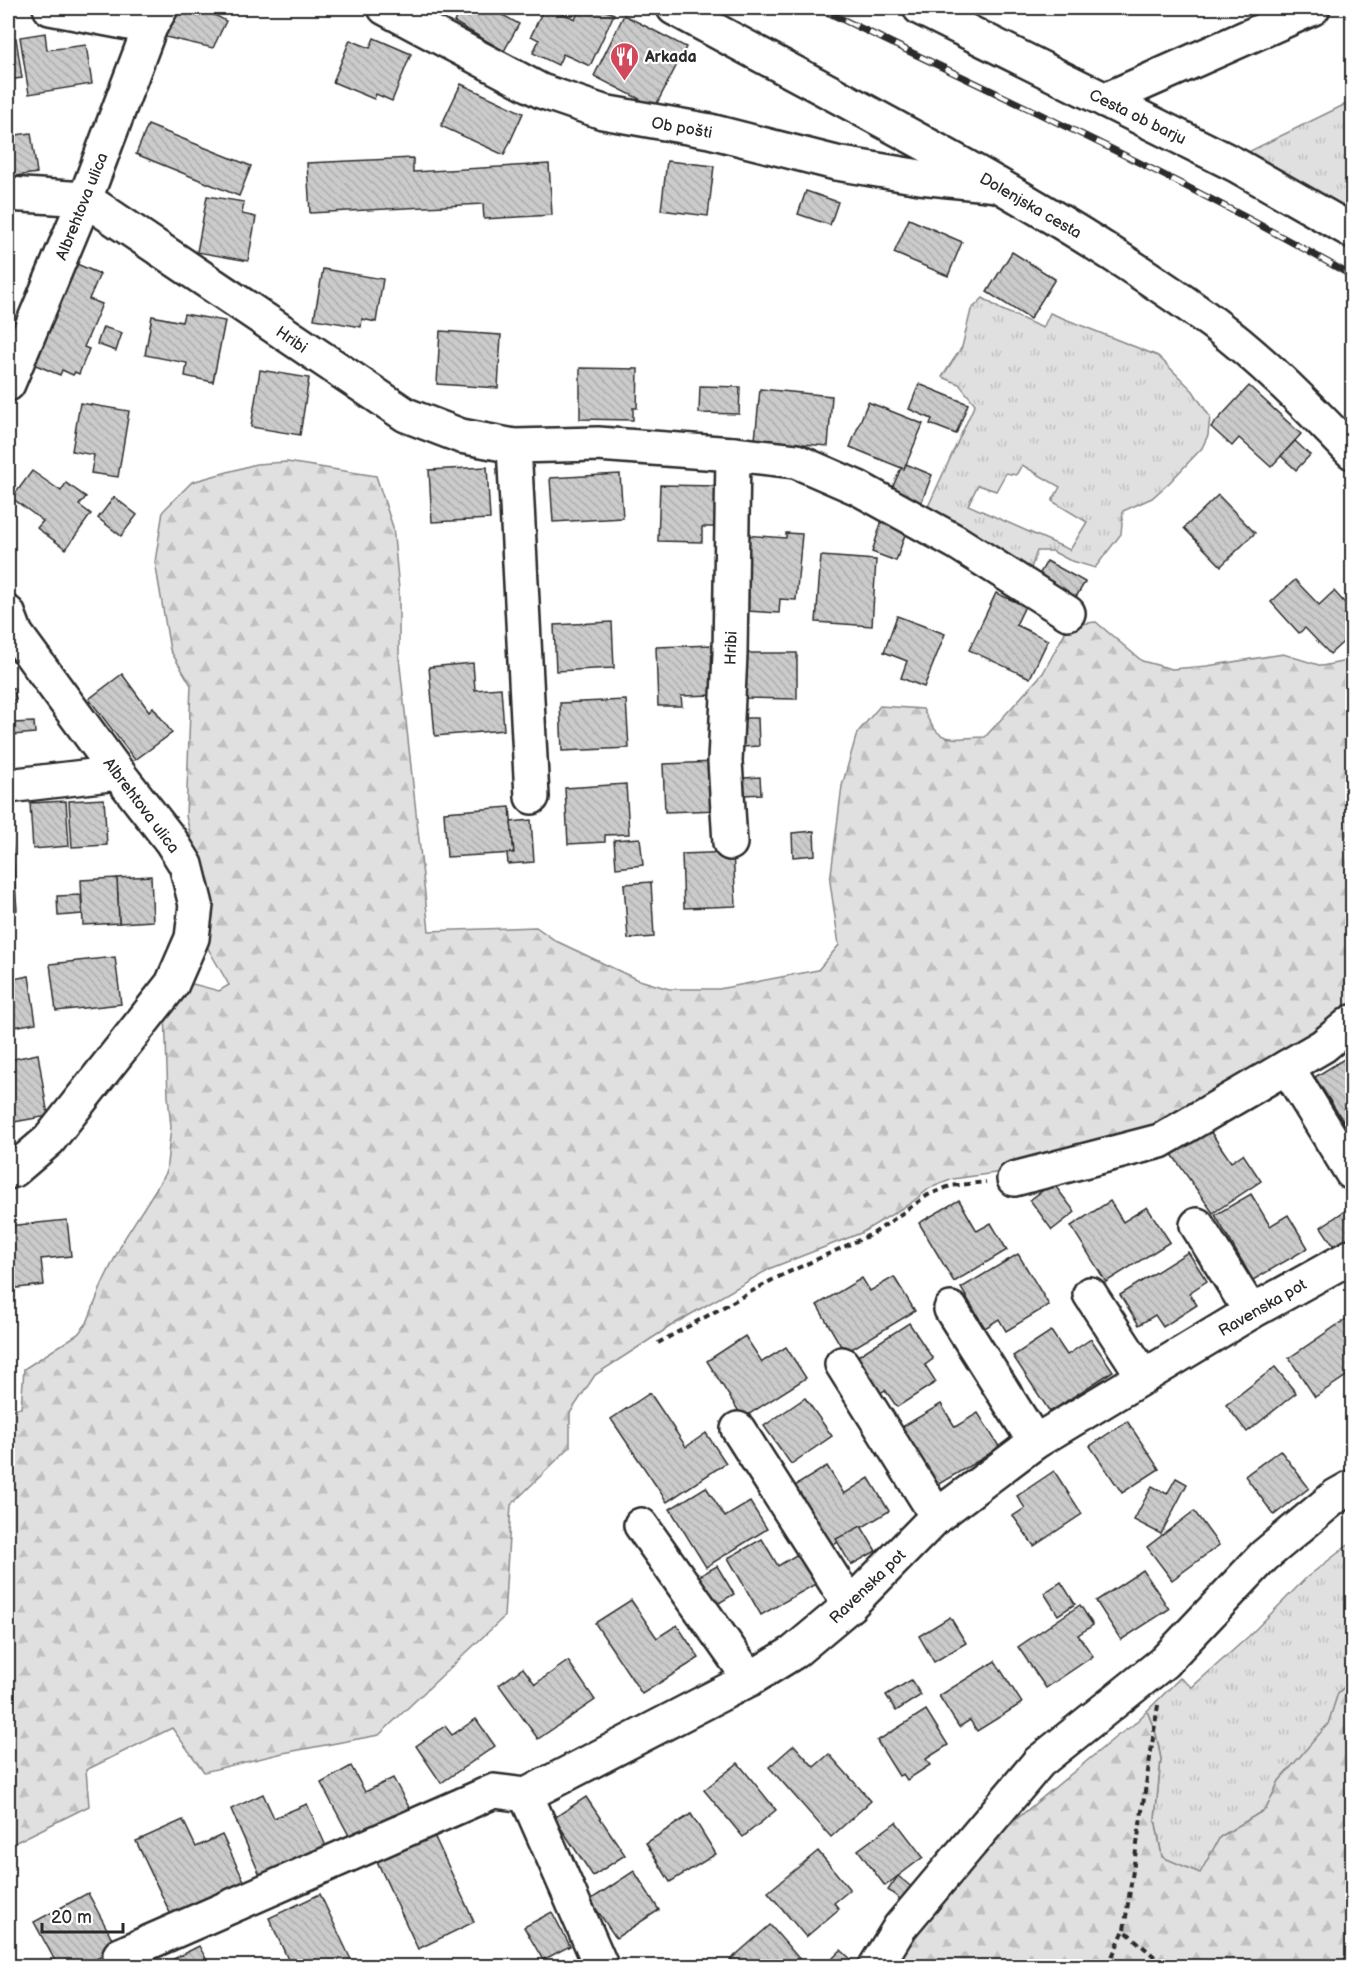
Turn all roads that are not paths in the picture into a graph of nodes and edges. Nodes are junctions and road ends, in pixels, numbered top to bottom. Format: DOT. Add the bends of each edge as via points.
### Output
graph roads {
  1 [pos="50,8"];
  2 [pos="385,8"];
  3 [pos="674,8"];
  4 [pos="920,8"];
  5 [pos="1313,8"];
  6 [pos="156,17"];
  7 [pos="1105,100"];
  8 [pos="998,185"];
  9 [pos="8,194"];
  10 [pos="85,199"];
  11 [pos="1353,231"];
  12 [pos="8,384"];
  13 [pos="514,446"];
  14 [pos="1353,452"];
  15 [pos="733,454"];
  16 [pos="8,613"];
  17 [pos="1068,613"];
  18 [pos="118,773"];
  19 [pos="8,786"];
  20 [pos="532,797"];
  21 [pos="730,843"];
  22 [pos="1353,1022"];
  23 [pos="1287,1067"];
  24 [pos="8,1172"];
  25 [pos="1353,1173"];
  26 [pos="1014,1179"];
  27 [pos="1197,1225"];
  28 [pos="1353,1256"];
  29 [pos="1090,1294"];
  30 [pos="951,1309"];
  31 [pos="1251,1312"];
  32 [pos="842,1364"];
  33 [pos="1144,1377"];
  34 [pos="738,1429"];
  35 [pos="1035,1442"];
  36 [pos="1353,1487"];
  37 [pos="937,1516"];
  38 [pos="641,1525"];
  39 [pos="850,1605"];
  40 [pos="750,1679"];
  41 [pos="526,1795"];
  42 [pos="120,1955"];
  43 [pos="601,1966"];
  44 [pos="876,1966"];
  1 -- 6 [label="street, Albrehtova ulica"];
  2 -- 8 [label="street, Ob pošti" via="541,91 603,112 710,131 836,163"];
  3 -- 8 [label="street, Dolenjska cesta"];
  4 -- 7 [label="street, Cesta ob barju"];
  5 -- 7 [label="street"];
  6 -- 10 [label="street, Albrehtova ulica"];
  7 -- 11 [label="street, Cesta ob barju" via="1236,165"];
  8 -- 14 [label="street, Dolenjska cesta" via="1067,224 1214,323 1269,368"];
  9 -- 10 [label="street"];
  10 -- 12 [label="street, Albrehtova ulica"];
  10 -- 13 [label="street, Hribi" via="406,415 461,436"];
  13 -- 15 [label="street, Hribi" via="598,444"];
  13 -- 20 [label="street"];
  15 -- 17 [label="street, Hribi" via="796,461 858,488 956,542"];
  15 -- 21 [label="street, Hribi" via="725,761"];
  16 -- 18 [label="street, Albrehtova ulica" via="16,634"];
  18 -- 19 [label="street"];
  18 -- 24 [label="street, Albrehtova ulica" via="186,865 196,905 192,938 172,984 49,1140"];
  22 -- 23 [label="street"];
  23 -- 25 [label="street"];
  23 -- 26 [label="street" via="1160,1141"];
  27 -- 31 [label="street"];
  28 -- 31 [label="street, Ravenska pot"];
  29 -- 33 [label="street"];
  30 -- 35 [label="street"];
  31 -- 33 [label="street, Ravenska pot"];
  32 -- 37 [label="street"];
  33 -- 35 [label="street, Ravenska pot"];
  34 -- 39 [label="street"];
  35 -- 37 [label="street, Ravenska pot"];
  36 -- 44 [label="street" via="1336,1496 1264,1556 1164,1662 1039,1762 900,1927"];
  37 -- 39 [label="street, Ravenska pot"];
  38 -- 40 [label="street"];
  39 -- 40 [label="street, Ravenska pot" via="795,1652"];
  40 -- 41 [label="street, Ravenska pot"];
  41 -- 42 [label="street" via="494,1791"];
  41 -- 43 [label="street"];
}
